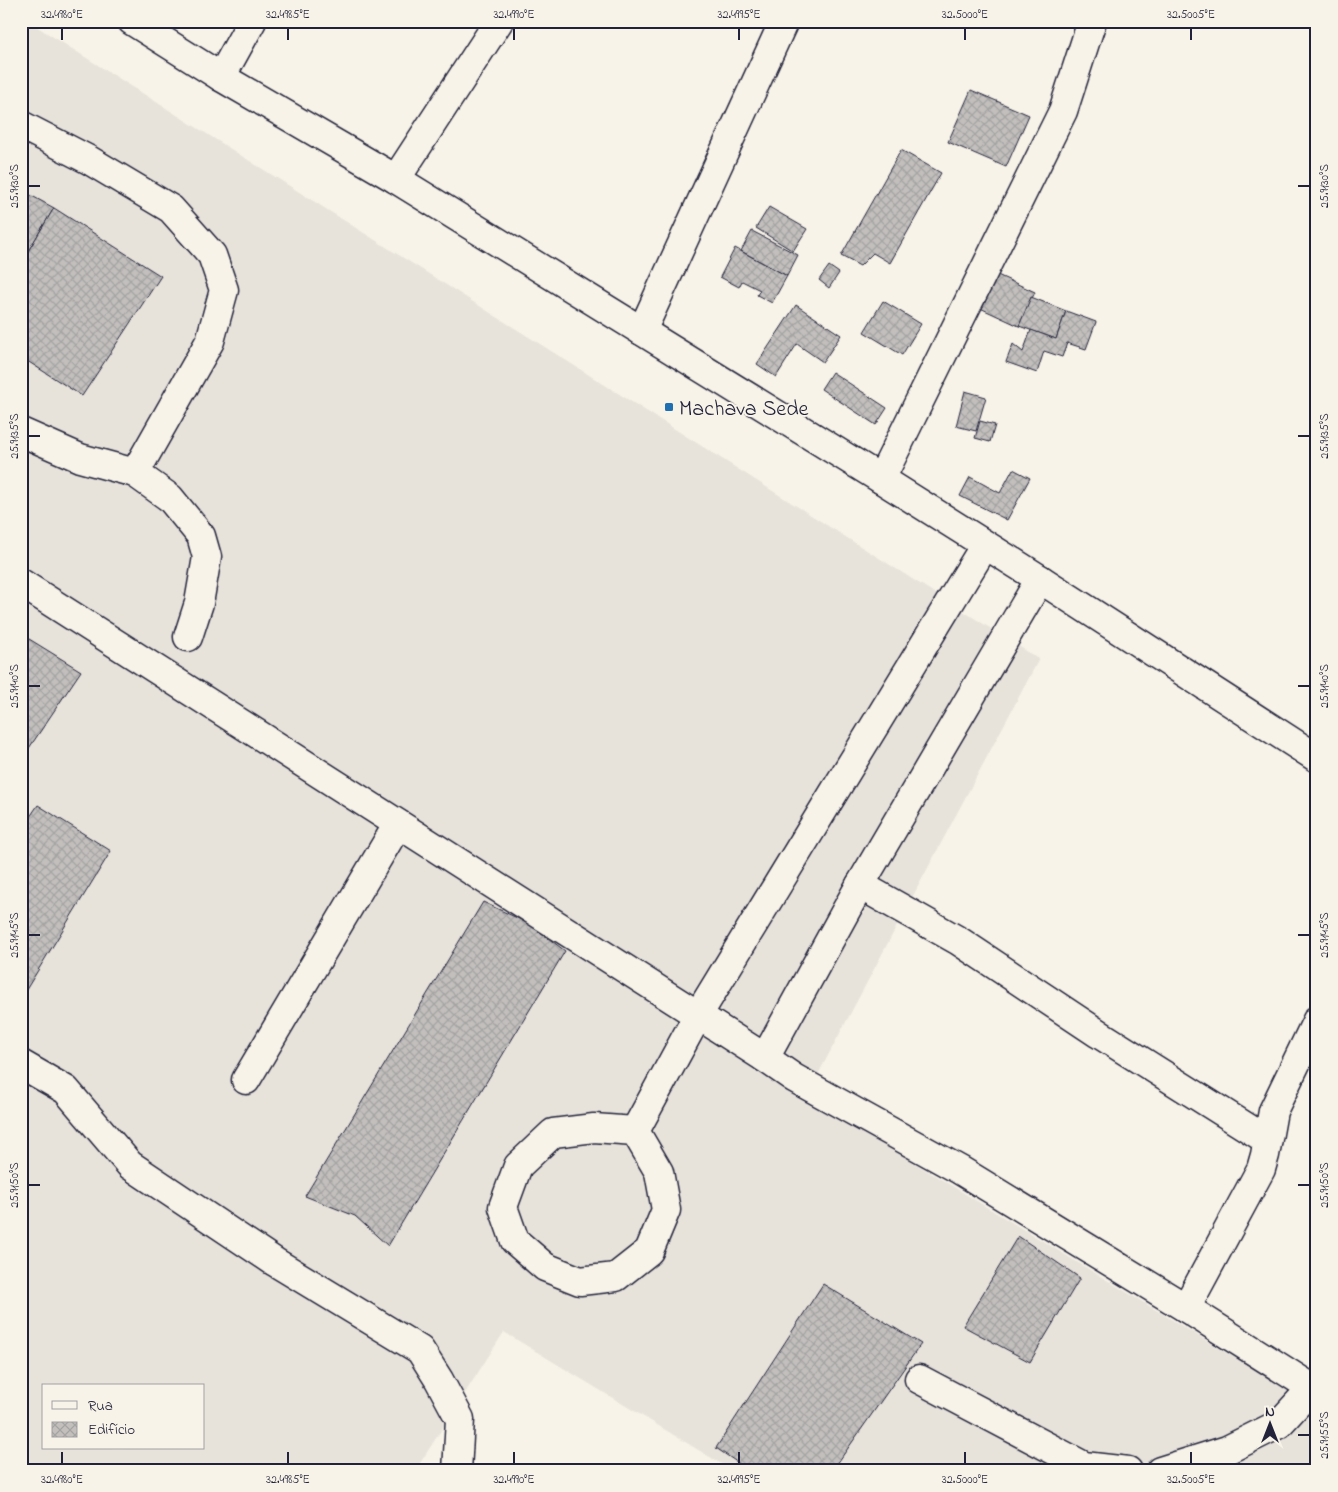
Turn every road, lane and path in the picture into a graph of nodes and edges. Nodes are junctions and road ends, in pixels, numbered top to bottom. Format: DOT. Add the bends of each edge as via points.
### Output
graph roads {
  1 [pos="132,21"];
  2 [pos="252,21"];
  3 [pos="498,21"];
  4 [pos="784,21"];
  5 [pos="1092,21"];
  6 [pos="221,77"];
  7 [pos="21,125"];
  8 [pos="396,179"];
  9 [pos="642,331"];
  10 [pos="21,432"];
  11 [pos="135,473"];
  12 [pos="881,479"];
  13 [pos="985,545"];
  14 [pos="1040,579"];
  15 [pos="21,583"];
  16 [pos="188,637"];
  17 [pos="1317,758"];
  18 [pos="398,824"];
  19 [pos="860,884"];
  20 [pos="698,1015"];
  21 [pos="1317,1020"];
  22 [pos="765,1058"];
  23 [pos="21,1064"];
  24 [pos="246,1080"];
  25 [pos="636,1131"];
  26 [pos="1267,1140"];
  27 [pos="1186,1308"];
  28 [pos="919,1380"];
  29 [pos="1314,1390"];
  30 [pos="457,1471"];
  31 [pos="1128,1471"];
  32 [pos="1160,1471"];
  1 -- 6 [label="street"];
  2 -- 6 [label="street"];
  3 -- 8 [label="street"];
  4 -- 9 [label="street"];
  5 -- 12 [label="street" via="1063,112"];
  6 -- 8 [label="street"];
  7 -- 11 [label="street" via="89,160 171,209 212,255 224,290 210,341"];
  8 -- 9 [label="street"];
  9 -- 12 [label="street"];
  10 -- 11 [label="street" via="80,458"];
  11 -- 16 [label="street" via="170,498 201,536 207,557 199,603"];
  12 -- 13 [label="street"];
  13 -- 14 [label="street"];
  13 -- 20 [label="street"];
  14 -- 17 [label="street"];
  14 -- 19 [label="street"];
  15 -- 18 [label="street"];
  18 -- 20 [label="street"];
  18 -- 24 [label="street"];
  19 -- 22 [label="street"];
  19 -- 26 [label="street" via="959,942"];
  20 -- 22 [label="street"];
  20 -- 25 [label="street"];
  21 -- 26 [label="street" via="1273,1111"];
  22 -- 27 [label="street" via="794,1078 960,1170"];
  23 -- 30 [label="street" via="66,1090 130,1165 275,1262 420,1350 460,1419"];
  25 -- 25 [label="street" via="594,1128 553,1133 518,1166 503,1207 515,1241 545,1267 580,1281 616,1277 649,1251 666,1210 658,1172"];
  26 -- 27 [label="street" via="1261,1169"];
  27 -- 29 [label="street"];
  28 -- 31 [label="street" via="1084,1466"];
  29 -- 32 [label="street" via="1279,1424 1227,1450"];
}
